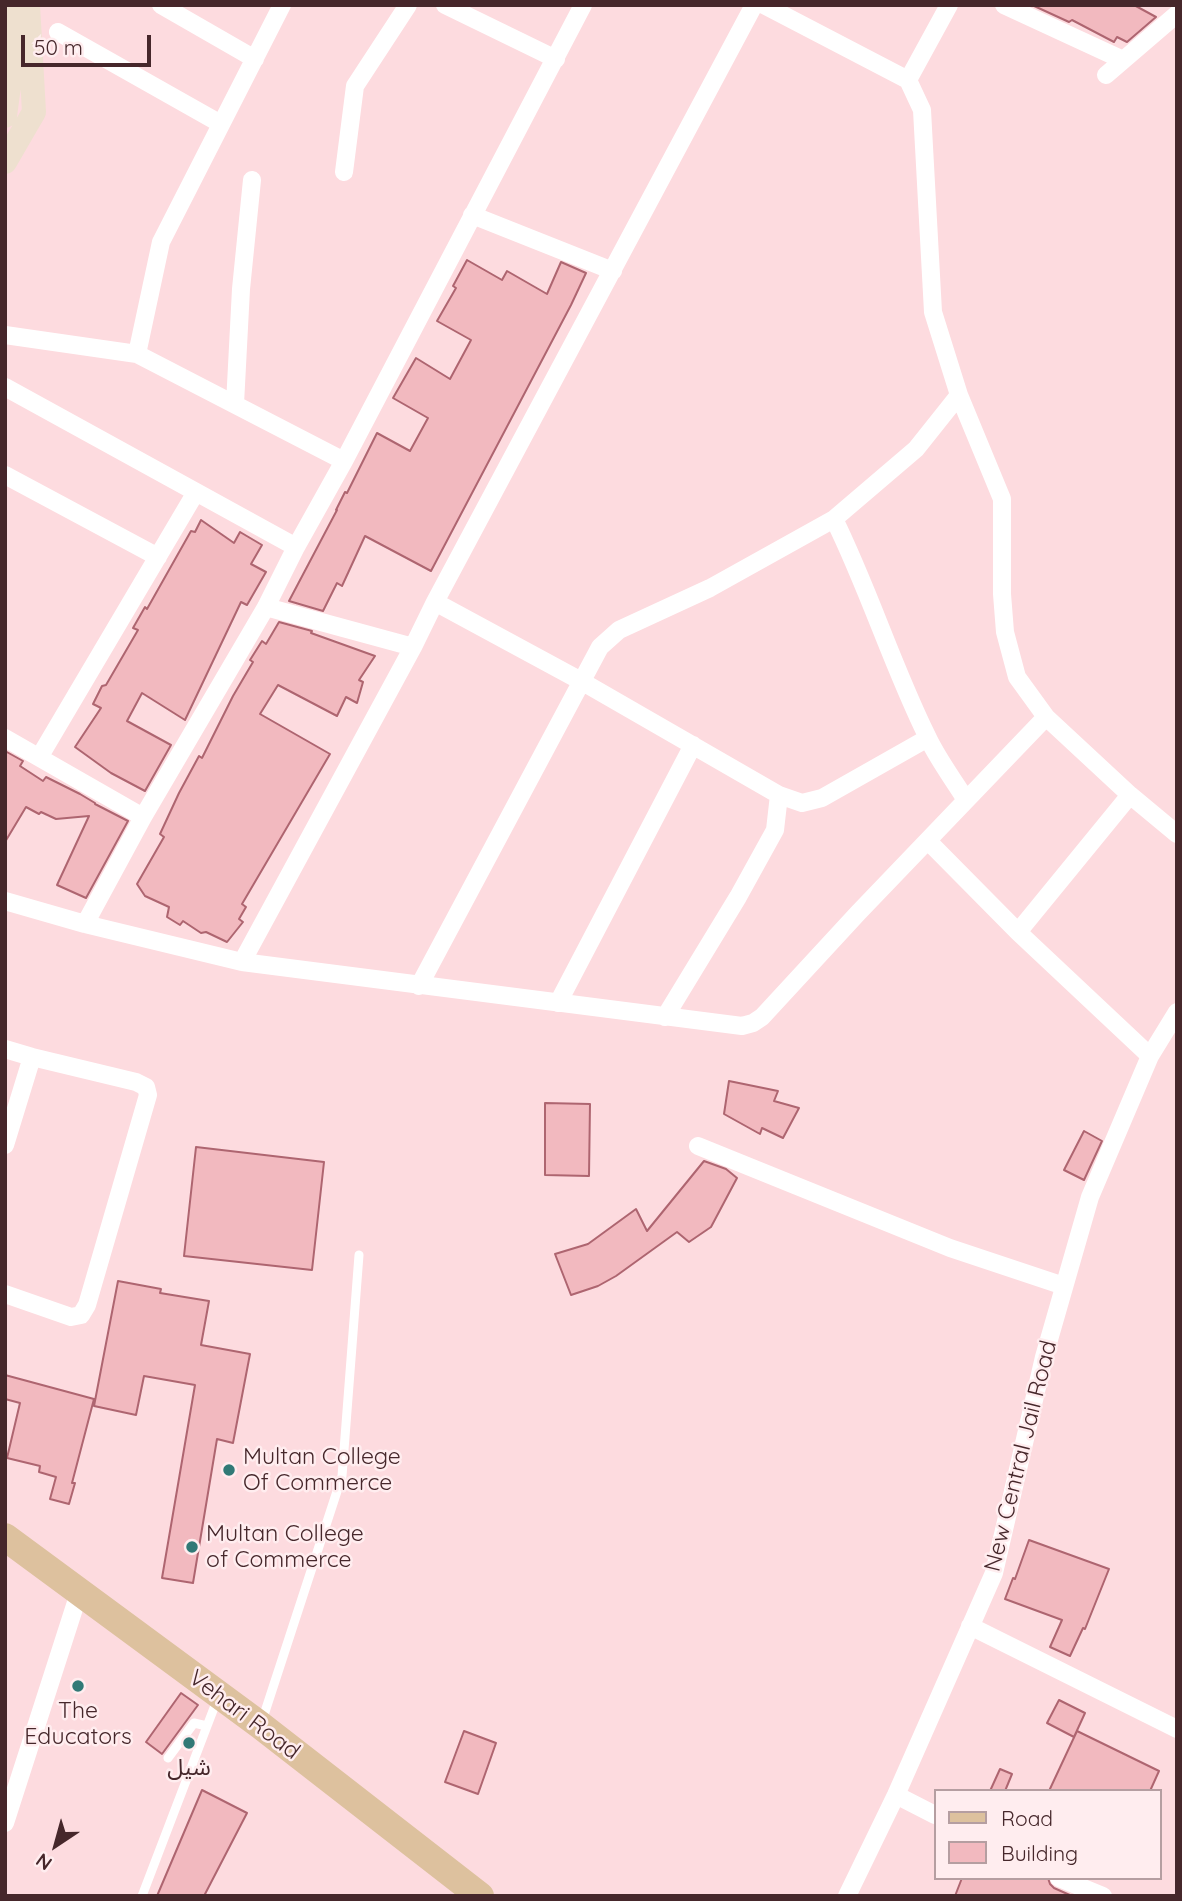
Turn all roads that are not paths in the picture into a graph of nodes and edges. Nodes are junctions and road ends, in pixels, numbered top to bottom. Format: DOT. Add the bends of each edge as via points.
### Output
graph roads {
  1 [pos="28,5"];
  2 [pos="161,5"];
  3 [pos="282,5"];
  4 [pos="408,5"];
  5 [pos="446,5"];
  6 [pos="583,5"];
  7 [pos="754,5"];
  8 [pos="764,5"];
  9 [pos="949,5"];
  10 [pos="1004,5"];
  11 [pos="1177,14"];
  12 [pos="7,16"];
  13 [pos="58,32"];
  14 [pos="255,59"];
  15 [pos="556,59"];
  16 [pos="1123,60"];
  17 [pos="1106,75"];
  18 [pos="908,80"];
  19 [pos="5,116"];
  20 [pos="221,124"];
  21 [pos="5,162"];
  22 [pos="344,172"];
  23 [pos="251,180"];
  24 [pos="472,215"];
  25 [pos="613,271"];
  26 [pos="5,335"];
  27 [pos="137,354"];
  28 [pos="5,387"];
  29 [pos="959,395"];
  30 [pos="235,404"];
  31 [pos="344,461"];
  32 [pos="5,475"];
  33 [pos="196,492"];
  34 [pos="834,519"];
  35 [pos="296,547"];
  36 [pos="158,558"];
  37 [pos="435,603"];
  38 [pos="266,607"];
  39 [pos="413,647"];
  40 [pos="581,681"];
  41 [pos="1046,717"];
  42 [pos="5,738"];
  43 [pos="928,738"];
  44 [pos="693,745"];
  45 [pos="40,756"];
  46 [pos="779,795"];
  47 [pos="1130,795"];
  48 [pos="966,800"];
  49 [pos="143,817"];
  50 [pos="1177,834"];
  51 [pos="928,841"];
  52 [pos="5,901"];
  53 [pos="85,924"];
  54 [pos="1018,932"];
  55 [pos="242,962"];
  56 [pos="419,986"];
  57 [pos="558,1003"];
  58 [pos="1177,1012"];
  59 [pos="665,1017"];
  60 [pos="5,1049"];
  61 [pos="1150,1056"];
  62 [pos="32,1057"];
  63 [pos="5,1145"];
  64 [pos="698,1146"];
  65 [pos="359,1255"];
  66 [pos="1064,1286"];
  67 [pos="5,1294"];
  68 [pos="5,1537"];
  69 [pos="79,1593"];
  70 [pos="970,1626"];
  71 [pos="219,1695"];
  72 [pos="260,1725"];
  73 [pos="207,1727"];
  74 [pos="1177,1729"];
  75 [pos="167,1758"];
  76 [pos="896,1794"];
  77 [pos="934,1814"];
  78 [pos="5,1823"];
  79 [pos="1064,1880"];
  80 [pos="142,1896"];
  81 [pos="480,1896"];
  82 [pos="847,1896"];
  83 [pos="1102,1896"];
  1 -- 21 [label="main road" via="34,112"];
  2 -- 14 [label="street"];
  3 -- 14 [label="street"];
  4 -- 22 [label="street" via="355,86"];
  5 -- 15 [label="street"];
  6 -- 15 [label="street"];
  7 -- 25 [label="street"];
  8 -- 18 [label="street"];
  9 -- 18 [label="street"];
  10 -- 16 [label="street"];
  11 -- 16 [label="street"];
  12 -- 19 [label="main road" via="13,57"];
  13 -- 20 [label="street"];
  14 -- 20 [label="street"];
  15 -- 24 [label="street"];
  16 -- 17 [label="street"];
  18 -- 29 [label="street" via="922,110 933,312"];
  20 -- 27 [label="street" via="161,242"];
  23 -- 30 [label="street"];
  24 -- 25 [label="street"];
  24 -- 31 [label="street"];
  25 -- 37 [label="street"];
  26 -- 27 [label="street"];
  27 -- 30 [label="street"];
  28 -- 33 [label="street"];
  29 -- 34 [label="street" via="916,449"];
  29 -- 41 [label="street" via="1002,499 1005,632 1017,677"];
  30 -- 31 [label="street"];
  31 -- 35 [label="street"];
  32 -- 36 [label="street"];
  33 -- 35 [label="street"];
  33 -- 36 [label="street"];
  34 -- 40 [label="street" via="710,588 619,630 600,647"];
  34 -- 43 [label="street"];
  35 -- 38 [label="street"];
  36 -- 45 [label="street"];
  37 -- 39 [label="street"];
  37 -- 40 [label="street"];
  38 -- 39 [label="street"];
  38 -- 49 [label="street"];
  39 -- 55 [label="street"];
  40 -- 44 [label="street"];
  40 -- 56 [label="street"];
  41 -- 47 [label="street"];
  41 -- 48 [label="street"];
  42 -- 45 [label="street"];
  43 -- 46 [label="street" via="822,798 802,803"];
  43 -- 48 [label="street"];
  44 -- 46 [label="street"];
  44 -- 57 [label="street"];
  45 -- 49 [label="street"];
  46 -- 59 [label="street" via="775,830"];
  47 -- 50 [label="street"];
  47 -- 54 [label="street"];
  48 -- 51 [label="street"];
  49 -- 53 [label="street"];
  51 -- 54 [label="street"];
  51 -- 59 [label="street" via="762,1017 743,1026"];
  52 -- 53 [label="street"];
  53 -- 55 [label="street"];
  54 -- 61 [label="street"];
  55 -- 56 [label="street"];
  56 -- 57 [label="street"];
  57 -- 59 [label="street"];
  58 -- 61 [label="street, New Central Jail Road"];
  60 -- 62 [label="street"];
  61 -- 66 [label="street, New Central Jail Road" via="1090,1197"];
  62 -- 63 [label="street"];
  62 -- 67 [label="street" via="136,1082 146,1087 148,1095 81,1315 71,1317"];
  64 -- 66 [label="street" via="950,1248"];
  65 -- 72 [label="lane" via="342,1476"];
  66 -- 70 [label="street, New Central Jail Road" via="994,1573"];
  68 -- 69 [label="main road, Vehari Road"];
  69 -- 71 [label="main road, Vehari Road"];
  69 -- 78 [label="street"];
  70 -- 74 [label="street"];
  70 -- 76 [label="street, New Central Jail Road"];
  71 -- 72 [label="main road, Vehari Road"];
  71 -- 73 [label="lane"];
  72 -- 81 [label="main road, Vehari Road"];
  73 -- 75 [label="lane" via="194,1723"];
  73 -- 80 [label="lane"];
  76 -- 77 [label="street"];
  76 -- 82 [label="street, New Central Jail Road"];
  79 -- 83 [label="street"];
}
